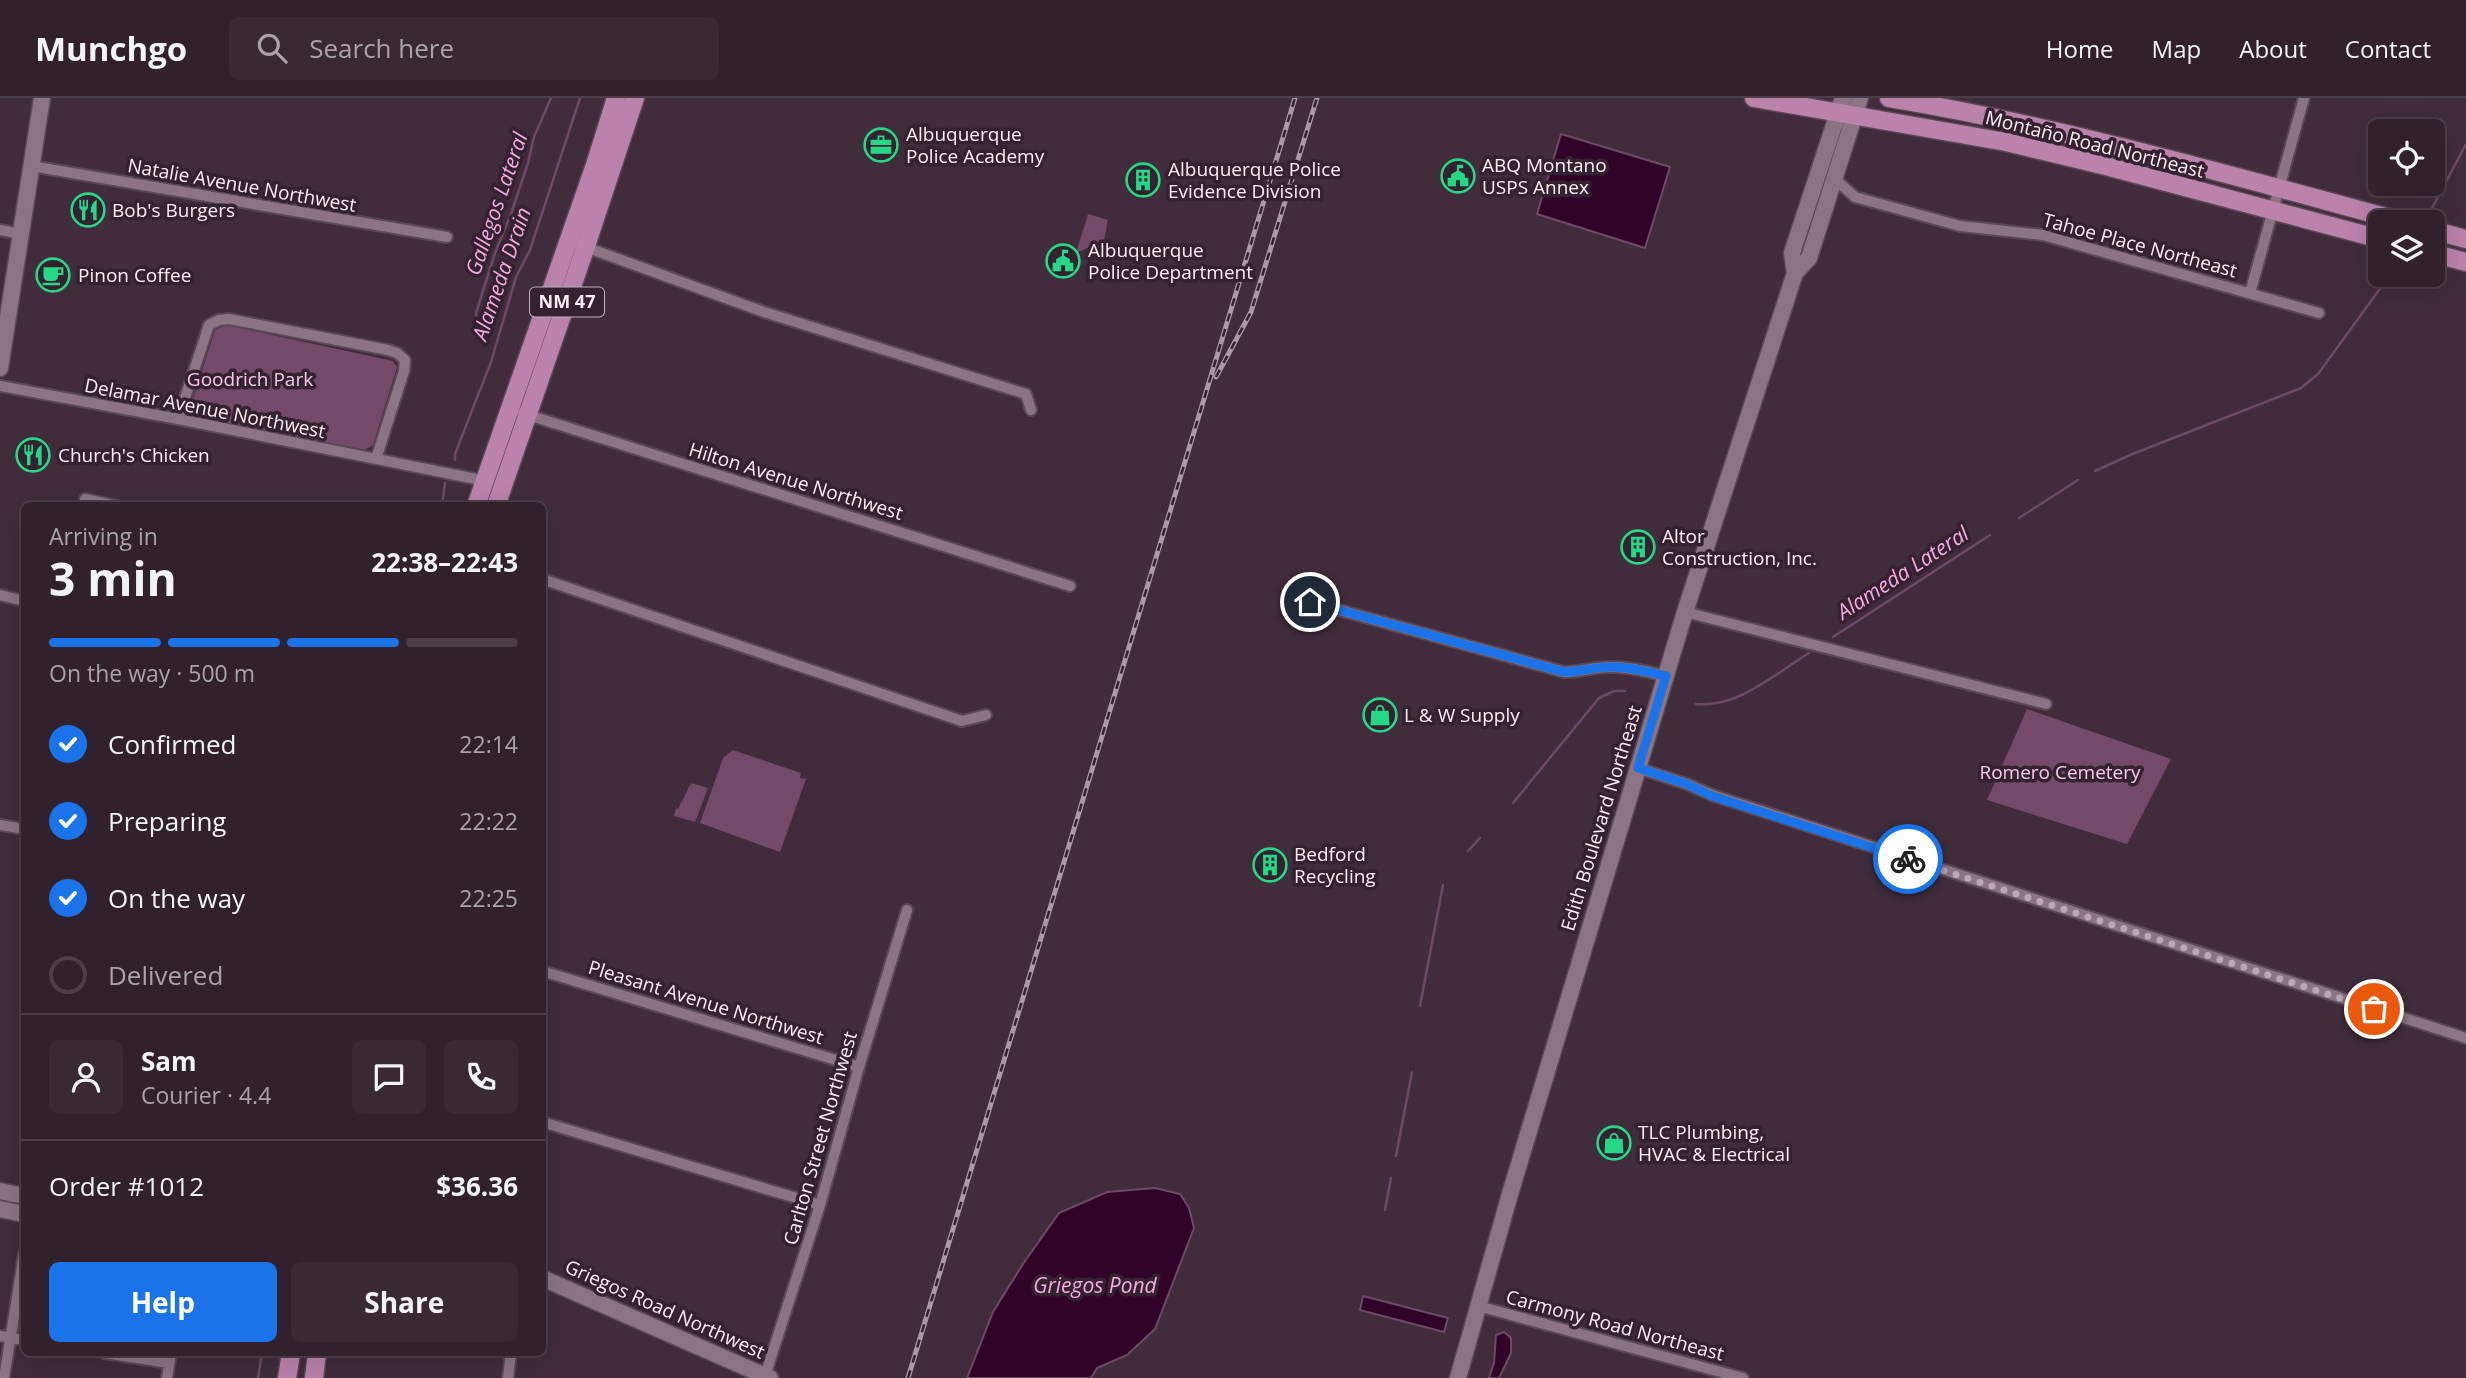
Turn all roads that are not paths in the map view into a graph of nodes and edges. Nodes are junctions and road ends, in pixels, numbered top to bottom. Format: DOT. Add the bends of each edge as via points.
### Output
graph roads {
  1 [pos="42,98"];
  2 [pos="616,98"];
  3 [pos="635,98"];
  4 [pos="1754,98"];
  5 [pos="1860,98"];
  6 [pos="1889,98"];
  7 [pos="2304,98"];
  8 [pos="1845,109"];
  9 [pos="31,166"];
  10 [pos="1834,178"];
  11 [pos="2279,189"];
  12 [pos="2273,210"];
  13 [pos="2368,212"];
  14 [pos="0,230"];
  15 [pos="2445,233"];
  16 [pos="21,234"];
  17 [pos="2368,236"];
  18 [pos="447,237"];
  19 [pos="2466,239"];
  20 [pos="569,241"];
  21 [pos="586,246"];
  22 [pos="2445,256"];
  23 [pos="2466,262"];
  24 [pos="1795,273"];
  25 [pos="2250,293"];
  26 [pos="2319,313"];
  27 [pos="0,368"];
  28 [pos="0,386"];
  29 [pos="1031,410"];
  30 [pos="519,411"];
  31 [pos="178,419"];
  32 [pos="376,459"];
  33 [pos="486,481"];
  34 [pos="85,499"];
  35 [pos="99,502"];
  36 [pos="478,502"];
  37 [pos="497,502"];
  38 [pos="546,580"];
  39 [pos="1070,586"];
  40 [pos="0,595"];
  41 [pos="21,600"];
  42 [pos="1310,602"];
  43 [pos="1685,612"];
  44 [pos="1666,676"];
  45 [pos="2046,704"];
  46 [pos="986,715"];
  47 [pos="1638,768"];
  48 [pos="0,825"];
  49 [pos="21,828"];
  50 [pos="907,910"];
  51 [pos="546,972"];
  52 [pos="2466,1038"];
  53 [pos="859,1067"];
  54 [pos="546,1123"];
  55 [pos="0,1191"];
  56 [pos="21,1195"];
  57 [pos="820,1205"];
  58 [pos="0,1209"];
  59 [pos="21,1213"];
  60 [pos="21,1267"];
  61 [pos="546,1280"];
  62 [pos="1478,1306"];
  63 [pos="5,1337"];
  64 [pos="144,1356"];
  65 [pos="290,1356"];
  66 [pos="317,1356"];
  67 [pos="511,1356"];
  68 [pos="170,1358"];
  69 [pos="768,1377"];
  70 [pos="4,1378"];
  71 [pos="167,1378"];
  72 [pos="287,1378"];
  73 [pos="314,1378"];
  74 [pos="508,1378"];
  75 [pos="1458,1378"];
  76 [pos="1742,1378"];
  1 -- 9 [label="street"];
  2 -- 20 [label="main road, NM 47"];
  3 -- 21 [label="main road, NM 47"];
  4 -- 8 [label="main road, Montaño Road Northeast"];
  5 -- 8 [label="street, Edith Boulevard Northeast"];
  6 -- 11 [label="main road, Montaño Road Northeast" via="2059,131"];
  7 -- 11 [label="street"];
  8 -- 10 [label="street, Edith Boulevard Northeast"];
  8 -- 12 [label="main road, Montaño Road Northeast" via="2006,142"];
  8 -- 24 [label="street, Edith Boulevard Northeast" via="1792,253"];
  9 -- 16 [label="street"];
  9 -- 18 [label="street, Natalie Avenue Northwest"];
  10 -- 24 [label="street, Edith Boulevard Northeast" via="1809,258"];
  10 -- 25 [label="street, Tahoe Place Northeast" via="1854,197 1960,226 2043,234"];
  11 -- 12 [label="street"];
  11 -- 13 [label="main road, Montaño Road Northeast"];
  12 -- 17 [label="main road, Montaño Road Northeast"];
  12 -- 25 [label="street"];
  14 -- 16 [label="street"];
  15 -- 19 [label="main road"];
  16 -- 27 [label="street"];
  20 -- 21 [label="street"];
  20 -- 30 [label="main road, NM 47"];
  21 -- 29 [label="street" via="764,312 1026,394"];
  21 -- 30 [label="main road, NM 47"];
  22 -- 23 [label="main road"];
  24 -- 43 [label="street, Edith Boulevard Northeast"];
  25 -- 26 [label="street, Tahoe Place Northeast"];
  28 -- 31 [label="street, Delamar Avenue Northwest"];
  30 -- 33 [label="main road, NM 47"];
  30 -- 37 [label="main road, NM 47"];
  30 -- 39 [label="street, Hilton Avenue Northwest"];
  31 -- 32 [label="street, Delamar Avenue Northwest"];
  31 -- 32 [label="street" via="209,325 219,320 388,351 405,360 404,371"];
  32 -- 33 [label="street, Delamar Avenue Northwest"];
  33 -- 36 [label="main road, NM 47"];
  34 -- 35 [label="street"];
  38 -- 46 [label="street" via="962,721"];
  40 -- 41 [label="street"];
  42 -- 44 [label="street" via="1564,672 1610,667"];
  43 -- 44 [label="street, Edith Boulevard Northeast"];
  43 -- 45 [label="street"];
  44 -- 47 [label="street, Edith Boulevard Northeast"];
  47 -- 52 [label="street" via="1712,796"];
  47 -- 62 [label="street, Edith Boulevard Northeast"];
  48 -- 49 [label="street"];
  50 -- 53 [label="street, Carlton Street Northwest"];
  51 -- 53 [label="street, Pleasant Avenue Northwest"];
  53 -- 57 [label="street, Carlton Street Northwest"];
  54 -- 57 [label="street"];
  55 -- 56 [label="street"];
  57 -- 69 [label="street, Carlton Street Northwest"];
  58 -- 59 [label="street"];
  60 -- 63 [label="street"];
  61 -- 69 [label="street, Griegos Road Northwest"];
  62 -- 75 [label="street, Edith Boulevard Northeast"];
  62 -- 76 [label="street, Carmony Road Northeast"];
  63 -- 70 [label="street"];
  64 -- 68 [label="street"];
  65 -- 72 [label="main road"];
  66 -- 73 [label="main road"];
  67 -- 74 [label="street"];
  68 -- 71 [label="street"];
}
